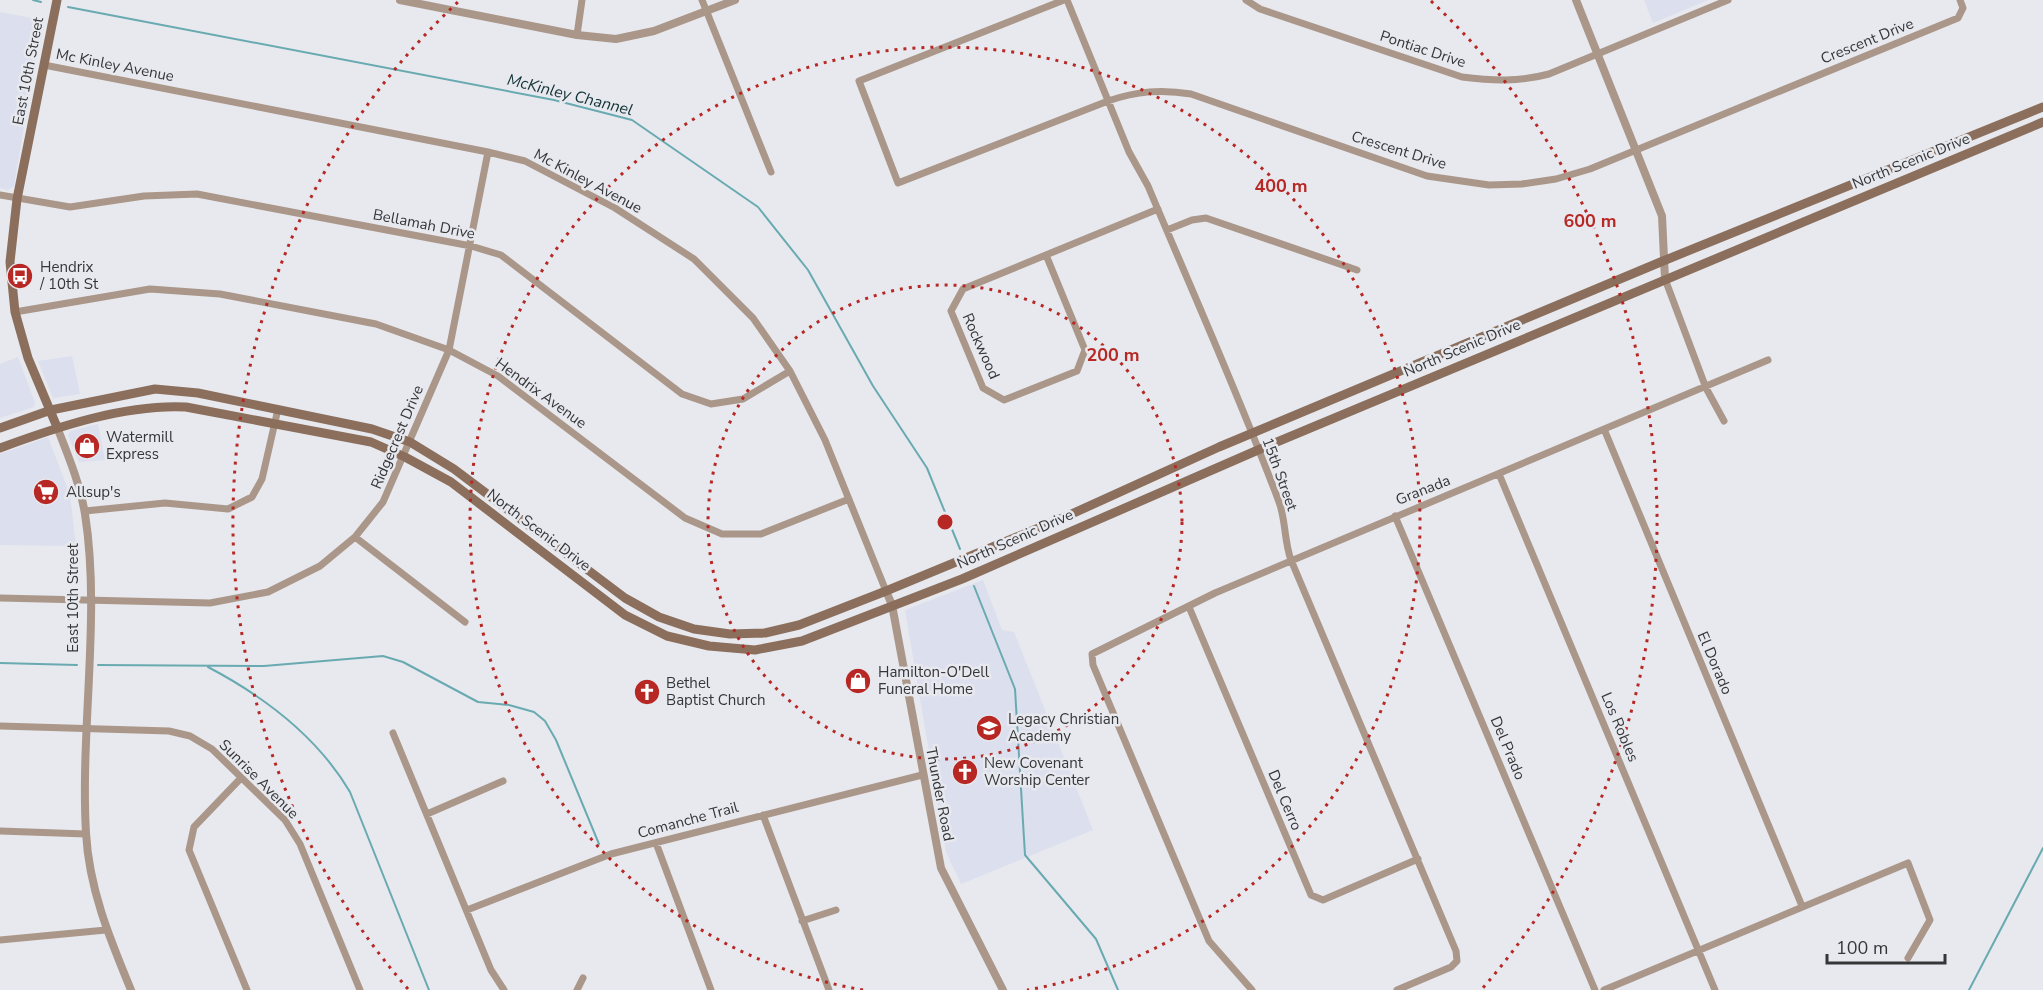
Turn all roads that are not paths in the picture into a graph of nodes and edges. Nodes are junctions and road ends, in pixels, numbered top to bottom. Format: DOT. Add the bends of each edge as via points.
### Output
graph roads {
  1 [pos="57,0"];
  2 [pos="400,0"];
  3 [pos="582,0"];
  4 [pos="702,0"];
  5 [pos="735,0"];
  6 [pos="1065,0"];
  7 [pos="1246,0"];
  8 [pos="1576,0"];
  9 [pos="1728,0"];
  10 [pos="1960,0"];
  11 [pos="707,12"];
  12 [pos="577,35"];
  13 [pos="1598,54"];
  14 [pos="44,65"];
  15 [pos="1108,101"];
  16 [pos="2043,107"];
  17 [pos="2043,122"];
  18 [pos="1636,150"];
  19 [pos="488,152"];
  20 [pos="771,171"];
  21 [pos="0,195"];
  22 [pos="17,199"];
  23 [pos="1158,209"];
  24 [pos="1167,230"];
  25 [pos="471,246"];
  26 [pos="1046,255"];
  27 [pos="1663,261"];
  28 [pos="1357,270"];
  29 [pos="1665,279"];
  30 [pos="15,312"];
  31 [pos="448,350"];
  32 [pos="1768,360"];
  33 [pos="790,371"];
  34 [pos="1706,388"];
  35 [pos="278,409"];
  36 [pos="51,410"];
  37 [pos="1724,421"];
  38 [pos="275,424"];
  39 [pos="57,427"];
  40 [pos="0,428"];
  41 [pos="1604,429"];
  42 [pos="1251,434"];
  43 [pos="410,442"];
  44 [pos="0,448"];
  45 [pos="1258,450"];
  46 [pos="405,457"];
  47 [pos="1499,474"];
  48 [pos="849,499"];
  49 [pos="85,511"];
  50 [pos="1395,516"];
  51 [pos="1065,517"];
  52 [pos="1070,531"];
  53 [pos="355,537"];
  54 [pos="1291,560"];
  55 [pos="585,568"];
  56 [pos="577,578"];
  57 [pos="886,591"];
  58 [pos="0,598"];
  59 [pos="90,600"];
  60 [pos="892,605"];
  61 [pos="1189,607"];
  62 [pos="465,622"];
  63 [pos="0,726"];
  64 [pos="86,729"];
  65 [pos="393,733"];
  66 [pos="922,775"];
  67 [pos="241,778"];
  68 [pos="503,781"];
  69 [pos="427,814"];
  70 [pos="763,815"];
  71 [pos="0,831"];
  72 [pos="86,834"];
  73 [pos="656,843"];
  74 [pos="1418,859"];
  75 [pos="1802,906"];
  76 [pos="467,910"];
  77 [pos="836,910"];
  78 [pos="802,921"];
  79 [pos="106,930"];
  80 [pos="0,940"];
  81 [pos="1699,950"];
  82 [pos="1908,957"];
  83 [pos="583,978"];
  84 [pos="131,990"];
  85 [pos="247,990"];
  86 [pos="360,990"];
  87 [pos="504,990"];
  88 [pos="577,990"];
  89 [pos="711,990"];
  90 [pos="829,990"];
  91 [pos="1003,990"];
  92 [pos="1252,990"];
  93 [pos="1397,990"];
  94 [pos="1595,990"];
  95 [pos="1604,990"];
  96 [pos="1715,990"];
  1 -- 14 [label="main road, East 10th Street"];
  2 -- 12 [label="street"];
  3 -- 12 [label="street"];
  4 -- 11 [label="street"];
  5 -- 11 [label="street"];
  6 -- 15 [label="street, 15th Street"];
  6 -- 15 [label="street, Crescent Drive" via="859,81 898,183"];
  7 -- 13 [label="street, Pontiac Drive" via="1260,9 1462,77 1522,81"];
  8 -- 13 [label="street"];
  9 -- 13 [label="street, Pontiac Drive"];
  10 -- 18 [label="street, Crescent Drive" via="1963,8 1958,18"];
  11 -- 12 [label="street" via="654,31 616,39"];
  11 -- 20 [label="street"];
  13 -- 18 [label="street"];
  14 -- 19 [label="street, Mc Kinley Avenue"];
  14 -- 22 [label="main road, East 10th Street"];
  15 -- 18 [label="street, Crescent Drive" via="1131,93 1191,94 1427,176 1489,185 1556,179"];
  15 -- 23 [label="street, 15th Street"];
  16 -- 27 [label="main road, North Scenic Drive"];
  17 -- 29 [label="main road, North Scenic Drive"];
  18 -- 27 [label="street" via="1662,216"];
  19 -- 25 [label="street, Ridgecrest Drive"];
  19 -- 33 [label="street, Mc Kinley Avenue" via="525,161 615,208 694,259 753,318"];
  21 -- 22 [label="street, Bellamah Drive"];
  22 -- 25 [label="street, Bellamah Drive" via="70,207 144,196 196,194"];
  22 -- 30 [label="main road, East 10th Street" via="10,262"];
  23 -- 24 [label="street, 15th Street"];
  23 -- 26 [label="street, Rockwood"];
  24 -- 28 [label="street" via="1206,218"];
  24 -- 42 [label="street, 15th Street"];
  25 -- 31 [label="street, Ridgecrest Drive"];
  25 -- 33 [label="street, Bellamah Drive" via="501,255 682,394 711,404 743,399"];
  26 -- 26 [label="street, Rockwood" via="963,289 951,311 983,388 1004,400 1077,370 1085,350"];
  27 -- 29 [label="street"];
  27 -- 42 [label="main road, North Scenic Drive"];
  29 -- 34 [label="street"];
  29 -- 45 [label="main road, North Scenic Drive"];
  30 -- 31 [label="street, Hendrix Avenue" via="150,289 220,294 376,324"];
  30 -- 36 [label="main road, East 10th Street" via="28,358"];
  31 -- 43 [label="street, Ridgecrest Drive"];
  31 -- 48 [label="street, Hendrix Avenue" via="498,376 685,518 722,534 761,534"];
  32 -- 34 [label="street, Granada"];
  33 -- 48 [label="street, Mc Kinley Avenue"];
  34 -- 37 [label="street"];
  34 -- 41 [label="street, Granada"];
  35 -- 36 [label="main road, North Scenic Drive" via="198,393 154,389"];
  35 -- 38 [label="street"];
  35 -- 43 [label="main road, North Scenic Drive" via="328,418"];
  36 -- 39 [label="main road, East 10th Street"];
  36 -- 40 [label="main road, North Scenic Drive"];
  38 -- 39 [label="main road, North Scenic Drive" via="160,405"];
  38 -- 46 [label="main road, North Scenic Drive" via="371,442"];
  38 -- 49 [label="street" via="262,479 252,497 228,509 165,503"];
  39 -- 44 [label="main road, North Scenic Drive"];
  39 -- 49 [label="street, East 10th Street"];
  41 -- 47 [label="street, Granada"];
  41 -- 75 [label="street, El Dorado"];
  42 -- 45 [label="street, 15th Street"];
  42 -- 51 [label="main road, North Scenic Drive"];
  43 -- 46 [label="street, Ridgecrest Drive"];
  43 -- 55 [label="main road, North Scenic Drive" via="454,469"];
  45 -- 52 [label="main road, North Scenic Drive"];
  45 -- 54 [label="street, 15th Street" via="1280,505"];
  46 -- 53 [label="street, Ridgecrest Drive" via="384,502"];
  46 -- 56 [label="main road, North Scenic Drive" via="451,482"];
  47 -- 50 [label="street, Granada"];
  47 -- 81 [label="street, Los Robles"];
  48 -- 57 [label="street, Mc Kinley Avenue"];
  49 -- 59 [label="street, East 10th Street"];
  50 -- 54 [label="street, Granada"];
  50 -- 94 [label="street, Del Prado"];
  51 -- 52 [label="street"];
  51 -- 57 [label="main road, North Scenic Drive"];
  52 -- 60 [label="main road, North Scenic Drive"];
  53 -- 59 [label="street, Ridgecrest Drive" via="320,566 268,592 210,603"];
  53 -- 62 [label="street"];
  54 -- 61 [label="street, Granada"];
  54 -- 74 [label="street, 15th Street"];
  55 -- 56 [label="street"];
  55 -- 57 [label="main road, North Scenic Drive" via="659,617 694,629 730,634 765,633 799,625"];
  56 -- 60 [label="main road, North Scenic Drive" via="625,615 667,636 709,646 755,650 802,641"];
  57 -- 60 [label="street, Thunder Road"];
  58 -- 59 [label="street, Ridgecrest Drive"];
  59 -- 64 [label="street, East 10th Street"];
  60 -- 66 [label="street, Thunder Road"];
  61 -- 74 [label="street, Del Cerro" via="1311,895 1323,900"];
  61 -- 92 [label="street, Granada" via="1098,648 1092,654 1093,665 1209,941"];
  63 -- 64 [label="street, Sunrise Avenue"];
  64 -- 67 [label="street, Sunrise Avenue" via="169,731 190,736 212,749"];
  64 -- 72 [label="street, East 10th Street"];
  65 -- 69 [label="street"];
  66 -- 70 [label="street, Comanche Trail"];
  66 -- 91 [label="street, Thunder Road" via="941,868"];
  67 -- 85 [label="street" via="194,827 189,850"];
  67 -- 86 [label="street, Sunrise Avenue" via="285,820 300,844"];
  68 -- 69 [label="street"];
  69 -- 76 [label="street"];
  70 -- 73 [label="street, Comanche Trail"];
  70 -- 78 [label="street"];
  71 -- 72 [label="street"];
  72 -- 79 [label="street, East 10th Street" via="93,887"];
  73 -- 76 [label="street, Comanche Trail" via="601,857"];
  73 -- 89 [label="street"];
  74 -- 93 [label="street, 15th Street" via="1457,961"];
  75 -- 81 [label="street"];
  75 -- 82 [label="street" via="1908,862 1930,920"];
  76 -- 87 [label="street" via="491,970"];
  77 -- 78 [label="street"];
  78 -- 90 [label="street"];
  79 -- 80 [label="street"];
  79 -- 84 [label="street, East 10th Street"];
  81 -- 95 [label="street"];
  81 -- 96 [label="street, Los Robles"];
  83 -- 88 [label="street"];
}
